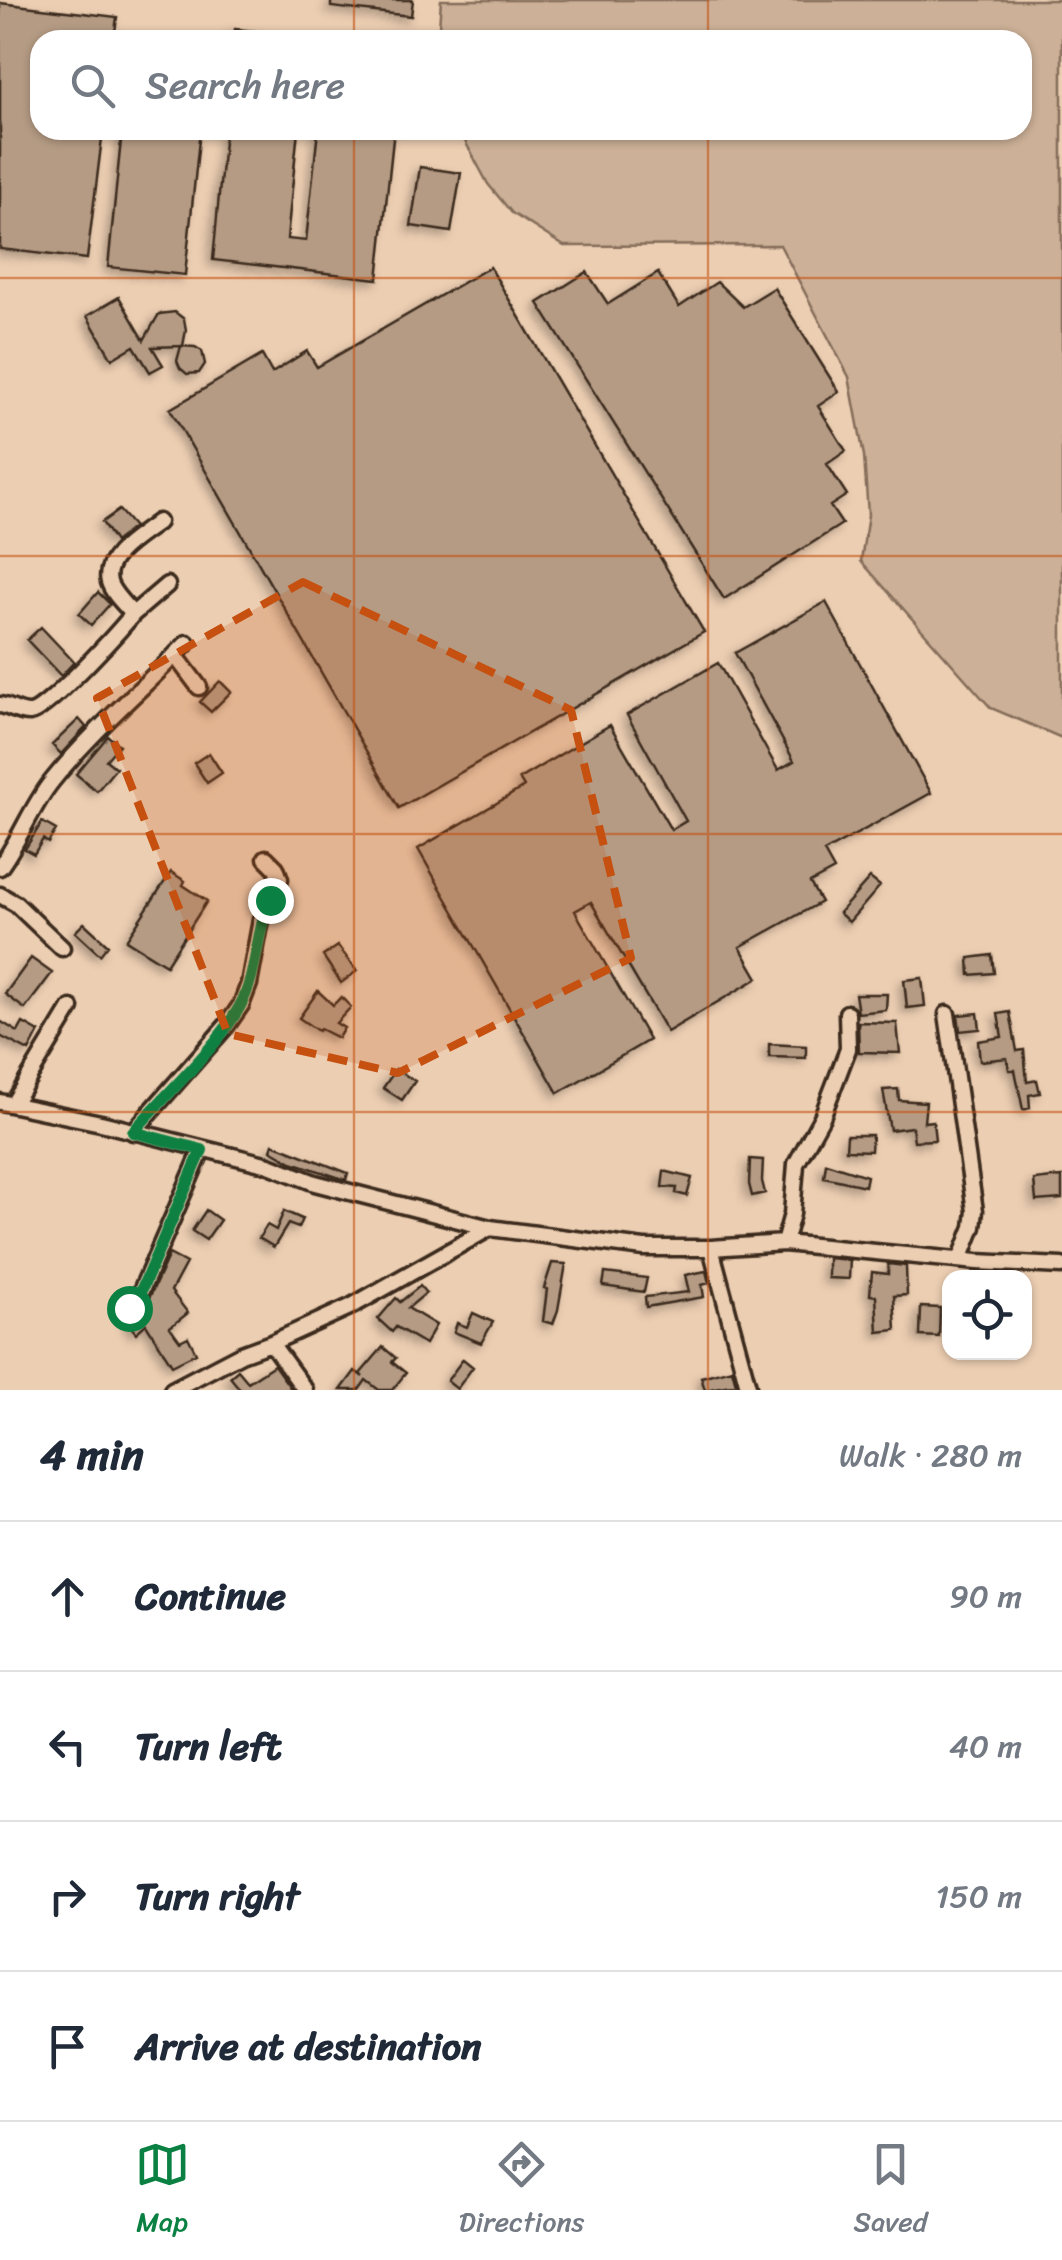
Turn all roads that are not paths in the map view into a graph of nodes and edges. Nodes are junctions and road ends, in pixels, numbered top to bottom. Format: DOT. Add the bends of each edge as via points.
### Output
graph roads {
  1 [pos="158,522"];
  2 [pos="168,586"];
  3 [pos="133,614"];
  4 [pos="187,643"];
  5 [pos="175,655"];
  6 [pos="199,687"];
  7 [pos="0,704"];
  8 [pos="266,858"];
  9 [pos="0,866"];
  10 [pos="0,895"];
  11 [pos="62,948"];
  12 [pos="71,1008"];
  13 [pos="847,1013"];
  14 [pos="948,1014"];
  15 [pos="7,1103"];
  16 [pos="133,1132"];
  17 [pos="202,1150"];
  18 [pos="490,1228"];
  19 [pos="784,1243"];
  20 [pos="711,1248"];
  21 [pos="960,1260"];
  22 [pos="1062,1266"];
  23 [pos="129,1308"];
  24 [pos="271,1343"];
  25 [pos="172,1390"];
  26 [pos="305,1390"];
  27 [pos="749,1390"];
  1 -- 3 [label="street" via="108,572"];
  2 -- 3 [label="street"];
  3 -- 7 [label="street" via="34,712"];
  4 -- 5 [label="street"];
  5 -- 6 [label="street"];
  5 -- 9 [label="street" via="50,784"];
  8 -- 16 [label="street" via="280,879 261,920 241,1005"];
  10 -- 11 [label="street"];
  12 -- 15 [label="street"];
  13 -- 19 [label="street" via="848,1049 796,1164"];
  14 -- 21 [label="street" via="975,1211"];
  15 -- 16 [label="street"];
  16 -- 17 [label="street"];
  17 -- 18 [label="street"];
  17 -- 23 [label="street"];
  18 -- 20 [label="street" via="644,1248"];
  18 -- 24 [label="street"];
  19 -- 20 [label="street"];
  19 -- 21 [label="street"];
  20 -- 27 [label="street"];
  21 -- 22 [label="street"];
  24 -- 25 [label="street"];
  24 -- 26 [label="street"];
}
